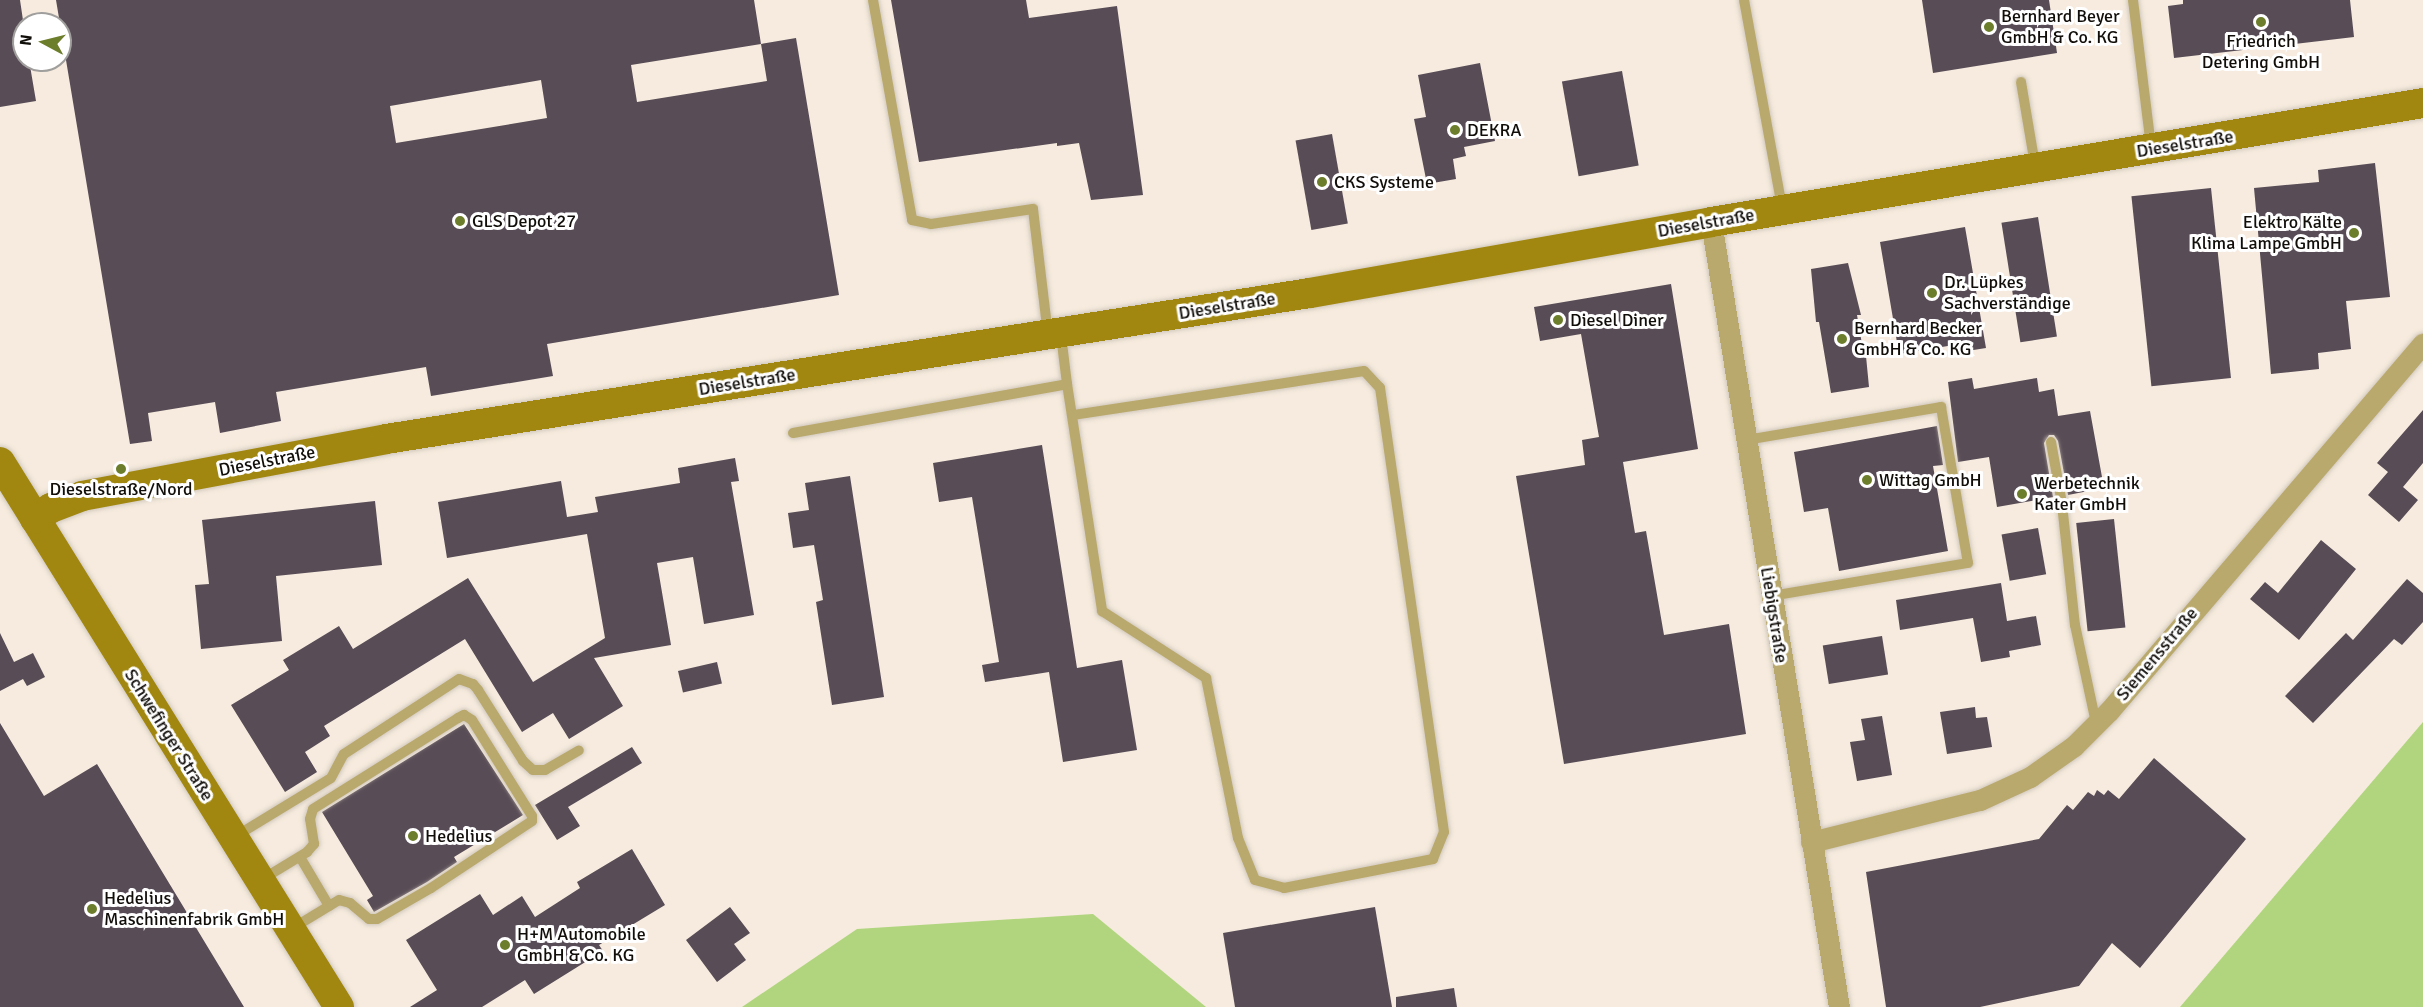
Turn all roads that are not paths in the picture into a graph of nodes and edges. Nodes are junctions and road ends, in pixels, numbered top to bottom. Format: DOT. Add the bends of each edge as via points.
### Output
graph roads {
  1 [pos="873,0"];
  2 [pos="1744,0"];
  3 [pos="2133,0"];
  4 [pos="2021,82"];
  5 [pos="2423,104"];
  6 [pos="2151,149"];
  7 [pos="2036,168"];
  8 [pos="1783,210"];
  9 [pos="1711,222"];
  10 [pos="1054,333"];
  11 [pos="2423,344"];
  12 [pos="1067,384"];
  13 [pos="1072,415"];
  14 [pos="794,433"];
  15 [pos="1746,440"];
  16 [pos="2051,442"];
  17 [pos="0,462"];
  18 [pos="35,519"];
  19 [pos="1772,596"];
  20 [pos="2096,724"];
  21 [pos="579,750"];
  22 [pos="233,837"];
  23 [pos="1811,842"];
  24 [pos="300,857"];
  25 [pos="260,881"];
  26 [pos="329,906"];
  27 [pos="291,930"];
  28 [pos="339,1007"];
  29 [pos="1839,1007"];
  1 -- 10 [label="lane" via="912,220 931,224 1033,209"];
  2 -- 8 [label="lane"];
  3 -- 6 [label="lane"];
  4 -- 7 [label="lane"];
  5 -- 6 [label="street, Dieselstraße"];
  6 -- 7 [label="street, Dieselstraße"];
  7 -- 8 [label="street, Dieselstraße"];
  8 -- 9 [label="street, Dieselstraße"];
  9 -- 10 [label="street, Dieselstraße" via="1310,293"];
  9 -- 15 [label="street, Liebigstraße"];
  10 -- 12 [label="lane"];
  10 -- 18 [label="street, Dieselstraße" via="363,444 82,496"];
  11 -- 20 [label="street, Siemensstraße"];
  12 -- 13 [label="lane"];
  12 -- 14 [label="lane"];
  13 -- 13 [label="lane" via="1102,611 1206,678 1238,838 1255,880 1284,888 1433,859 1444,832 1380,388 1364,371"];
  15 -- 19 [label="street, Liebigstraße"];
  15 -- 19 [label="lane" via="1941,407 1968,564"];
  16 -- 20 [label="lane" via="2075,626"];
  17 -- 18 [label="street, Schwefinger Straße"];
  18 -- 22 [label="street, Schwefinger Straße"];
  19 -- 23 [label="street, Liebigstraße"];
  20 -- 23 [label="street, Siemensstraße" via="2074,746 2030,777 1980,800"];
  21 -- 22 [label="lane" via="545,770 533,770 523,761 478,690 459,679 344,754 331,778"];
  22 -- 25 [label="street, Schwefinger Straße"];
  23 -- 29 [label="street, Liebigstraße"];
  24 -- 25 [label="lane"];
  24 -- 26 [label="lane"];
  24 -- 26 [label="lane" via="314,844 310,819 313,809 464,715 472,720 532,816 532,821 377,919 369,919 350,903 339,900"];
  25 -- 27 [label="street, Schwefinger Straße"];
  26 -- 27 [label="lane"];
  27 -- 28 [label="street, Schwefinger Straße"];
}
